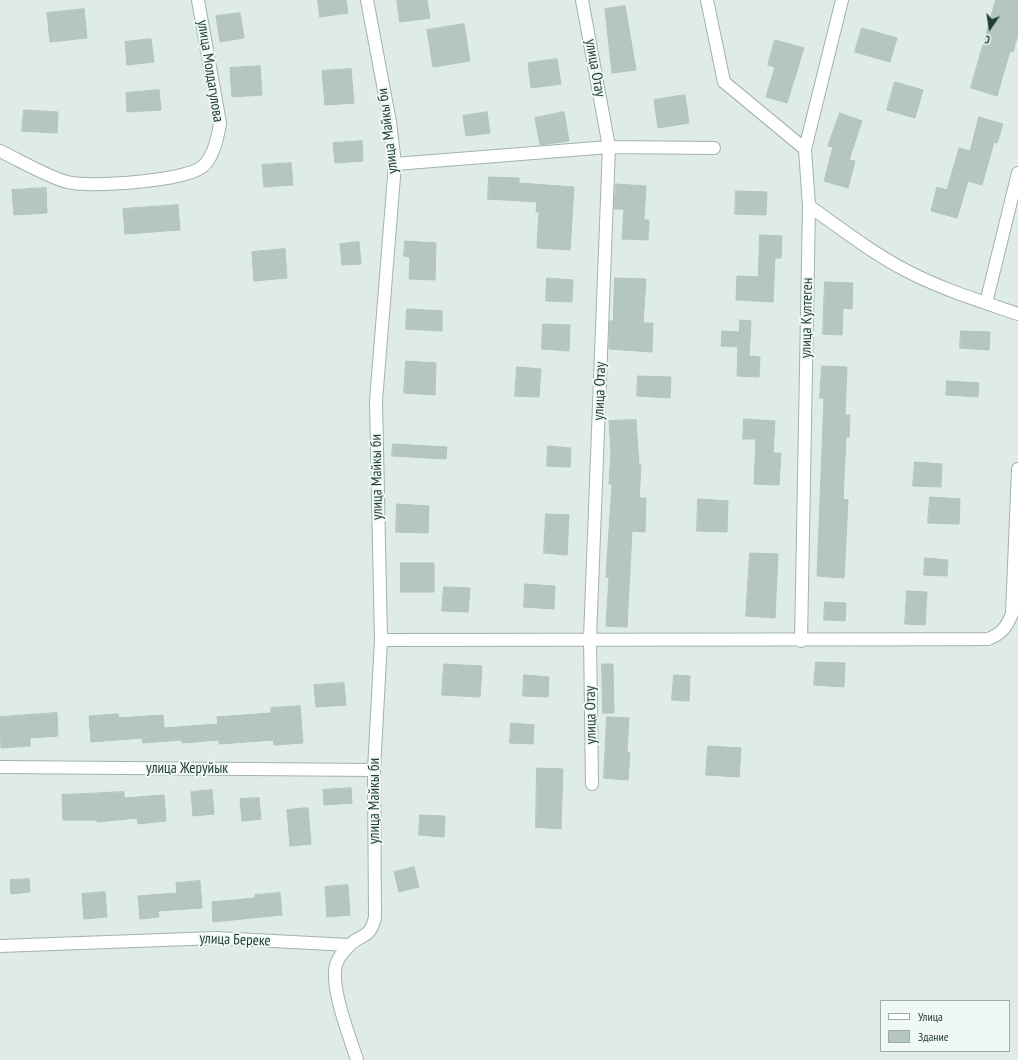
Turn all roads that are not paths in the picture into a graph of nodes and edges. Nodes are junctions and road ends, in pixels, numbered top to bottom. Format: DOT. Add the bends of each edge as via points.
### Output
graph roads {
  1 [pos="198,0"];
  2 [pos="367,0"];
  3 [pos="582,0"];
  4 [pos="706,0"];
  5 [pos="842,0"];
  6 [pos="609,147"];
  7 [pos="714,148"];
  8 [pos="805,149"];
  9 [pos="0,151"];
  10 [pos="395,164"];
  11 [pos="1018,173"];
  12 [pos="809,206"];
  13 [pos="986,303"];
  14 [pos="1018,314"];
  15 [pos="1018,469"];
  16 [pos="590,638"];
  17 [pos="381,640"];
  18 [pos="801,641"];
  19 [pos="0,767"];
  20 [pos="374,770"];
  21 [pos="592,784"];
  22 [pos="349,945"];
  23 [pos="0,946"];
  24 [pos="357,1060"];
  1 -- 9 [label="street, улица Молдагулова" via="220,123 219,135 203,167 144,182 78,184 65,182"];
  2 -- 10 [label="street, улица Майкы би" via="390,122"];
  3 -- 6 [label="street, улица Отау"];
  4 -- 8 [label="street" via="724,82"];
  5 -- 8 [label="street, улица Култеген"];
  6 -- 7 [label="street"];
  6 -- 10 [label="street"];
  6 -- 16 [label="street, улица Отау"];
  8 -- 12 [label="street, улица Култеген"];
  10 -- 17 [label="street, улица Майкы би" via="376,401"];
  11 -- 13 [label="street"];
  12 -- 13 [label="street" via="904,270"];
  12 -- 18 [label="street, улица Култеген"];
  13 -- 14 [label="street"];
  15 -- 18 [label="street" via="1012,614 1003,631 997,636"];
  16 -- 17 [label="street"];
  16 -- 18 [label="street"];
  16 -- 21 [label="street, улица Отау"];
  17 -- 20 [label="street, улица Майкы би"];
  19 -- 20 [label="street, улица Жеруйык"];
  20 -- 22 [label="street, улица Майкы би" via="375,917 370,932"];
  22 -- 23 [label="street, улица Береке" via="216,938"];
  22 -- 24 [label="street" via="337,962 335,976 338,996"];
}
